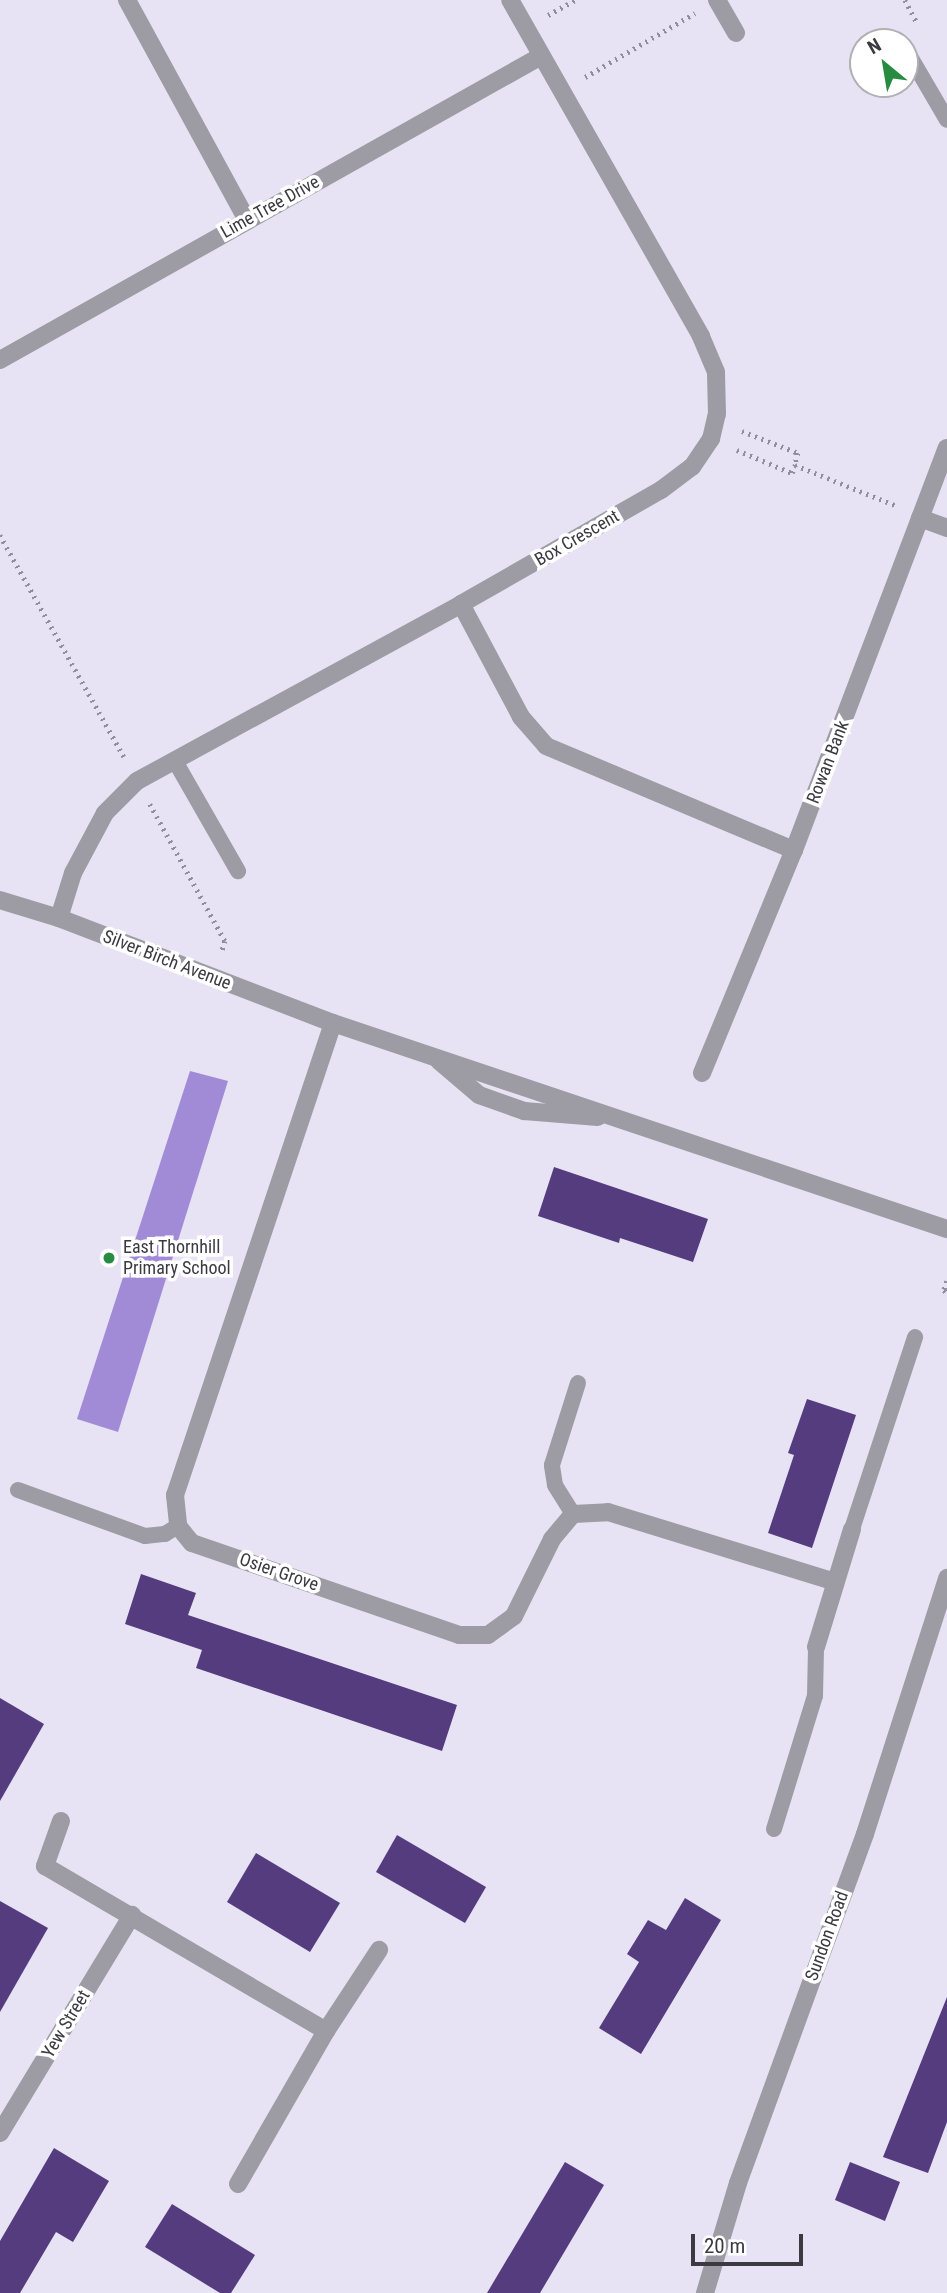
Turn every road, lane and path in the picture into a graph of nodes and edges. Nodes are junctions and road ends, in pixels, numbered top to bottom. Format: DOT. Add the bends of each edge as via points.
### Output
graph roads {
  1 [pos="127,0"];
  2 [pos="510,0"];
  3 [pos="717,0"];
  4 [pos="736,33"];
  5 [pos="541,56"];
  6 [pos="919,71"];
  7 [pos="561,90"];
  8 [pos="947,120"];
  9 [pos="247,220"];
  10 [pos="0,360"];
  11 [pos="716,420"];
  12 [pos="711,439"];
  13 [pos="947,448"];
  14 [pos="794,464"];
  15 [pos="920,518"];
  16 [pos="947,528"];
  17 [pos="0,535"];
  18 [pos="461,604"];
  19 [pos="176,761"];
  20 [pos="137,781"];
  21 [pos="794,850"];
  22 [pos="238,871"];
  23 [pos="0,900"];
  24 [pos="59,918"];
  25 [pos="214,977"];
  26 [pos="333,1023"];
  27 [pos="702,1073"];
  28 [pos="947,1229"];
  29 [pos="947,1281"];
  30 [pos="947,1293"];
  31 [pos="915,1337"];
  32 [pos="578,1383"];
  33 [pos="18,1490"];
  34 [pos="573,1514"];
  35 [pos="178,1525"];
  36 [pos="852,1529"];
  37 [pos="947,1578"];
  38 [pos="835,1582"];
  39 [pos="816,1647"];
  40 [pos="61,1821"];
  41 [pos="774,1829"];
  42 [pos="132,1915"];
  43 [pos="379,1950"];
  44 [pos="326,2031"];
  45 [pos="0,2133"];
  46 [pos="238,2184"];
  47 [pos="705,2293"];
  1 -- 9 [label="street"];
  2 -- 5 [label="street, Box Crescent"];
  3 -- 4 [label="street"];
  3 -- 7 [label="path"];
  5 -- 7 [label="street, Box Crescent"];
  5 -- 9 [label="street, Lime Tree Drive"];
  6 -- 8 [label="lane"];
  7 -- 11 [label="street, Box Crescent" via="701,336 716,372"];
  9 -- 10 [label="street, Lime Tree Drive"];
  11 -- 12 [label="street, Box Crescent"];
  11 -- 14 [label="path" via="798,453"];
  12 -- 14 [label="path" via="792,473"];
  12 -- 18 [label="street, Box Crescent" via="692,467 661,490"];
  13 -- 15 [label="street, Rowan Bank"];
  14 -- 15 [label="path"];
  15 -- 16 [label="street"];
  15 -- 21 [label="street, Rowan Bank"];
  17 -- 20 [label="path"];
  18 -- 19 [label="street, Box Crescent"];
  18 -- 21 [label="street" via="521,717 546,746"];
  19 -- 20 [label="street, Box Crescent"];
  19 -- 22 [label="lane"];
  20 -- 24 [label="street, Box Crescent" via="105,813 73,873"];
  20 -- 25 [label="path" via="225,941"];
  21 -- 27 [label="street, Rowan Bank"];
  23 -- 24 [label="street, Silver Birch Avenue"];
  24 -- 25 [label="street, Silver Birch Avenue"];
  25 -- 26 [label="street, Silver Birch Avenue"];
  26 -- 28 [label="street, Silver Birch Avenue" via="432,1055 479,1095 524,1111 626,1119"];
  26 -- 35 [label="street" via="175,1495"];
  29 -- 30 [label="path"];
  31 -- 36 [label="lane"];
  32 -- 34 [label="lane" via="552,1465 555,1485"];
  33 -- 35 [label="lane" via="145,1536 165,1534"];
  34 -- 35 [label="street, Osier Grove" via="552,1539 514,1616 488,1635 459,1634 192,1543"];
  34 -- 38 [label="street" via="608,1512"];
  36 -- 38 [label="street"];
  37 -- 47 [label="street, Sundon Road" via="865,1834 738,2183"];
  38 -- 39 [label="street"];
  39 -- 41 [label="lane" via="815,1696"];
  40 -- 42 [label="street" via="45,1866"];
  42 -- 44 [label="street"];
  42 -- 45 [label="street, Yew Street"];
  43 -- 44 [label="street"];
  44 -- 46 [label="street"];
}
